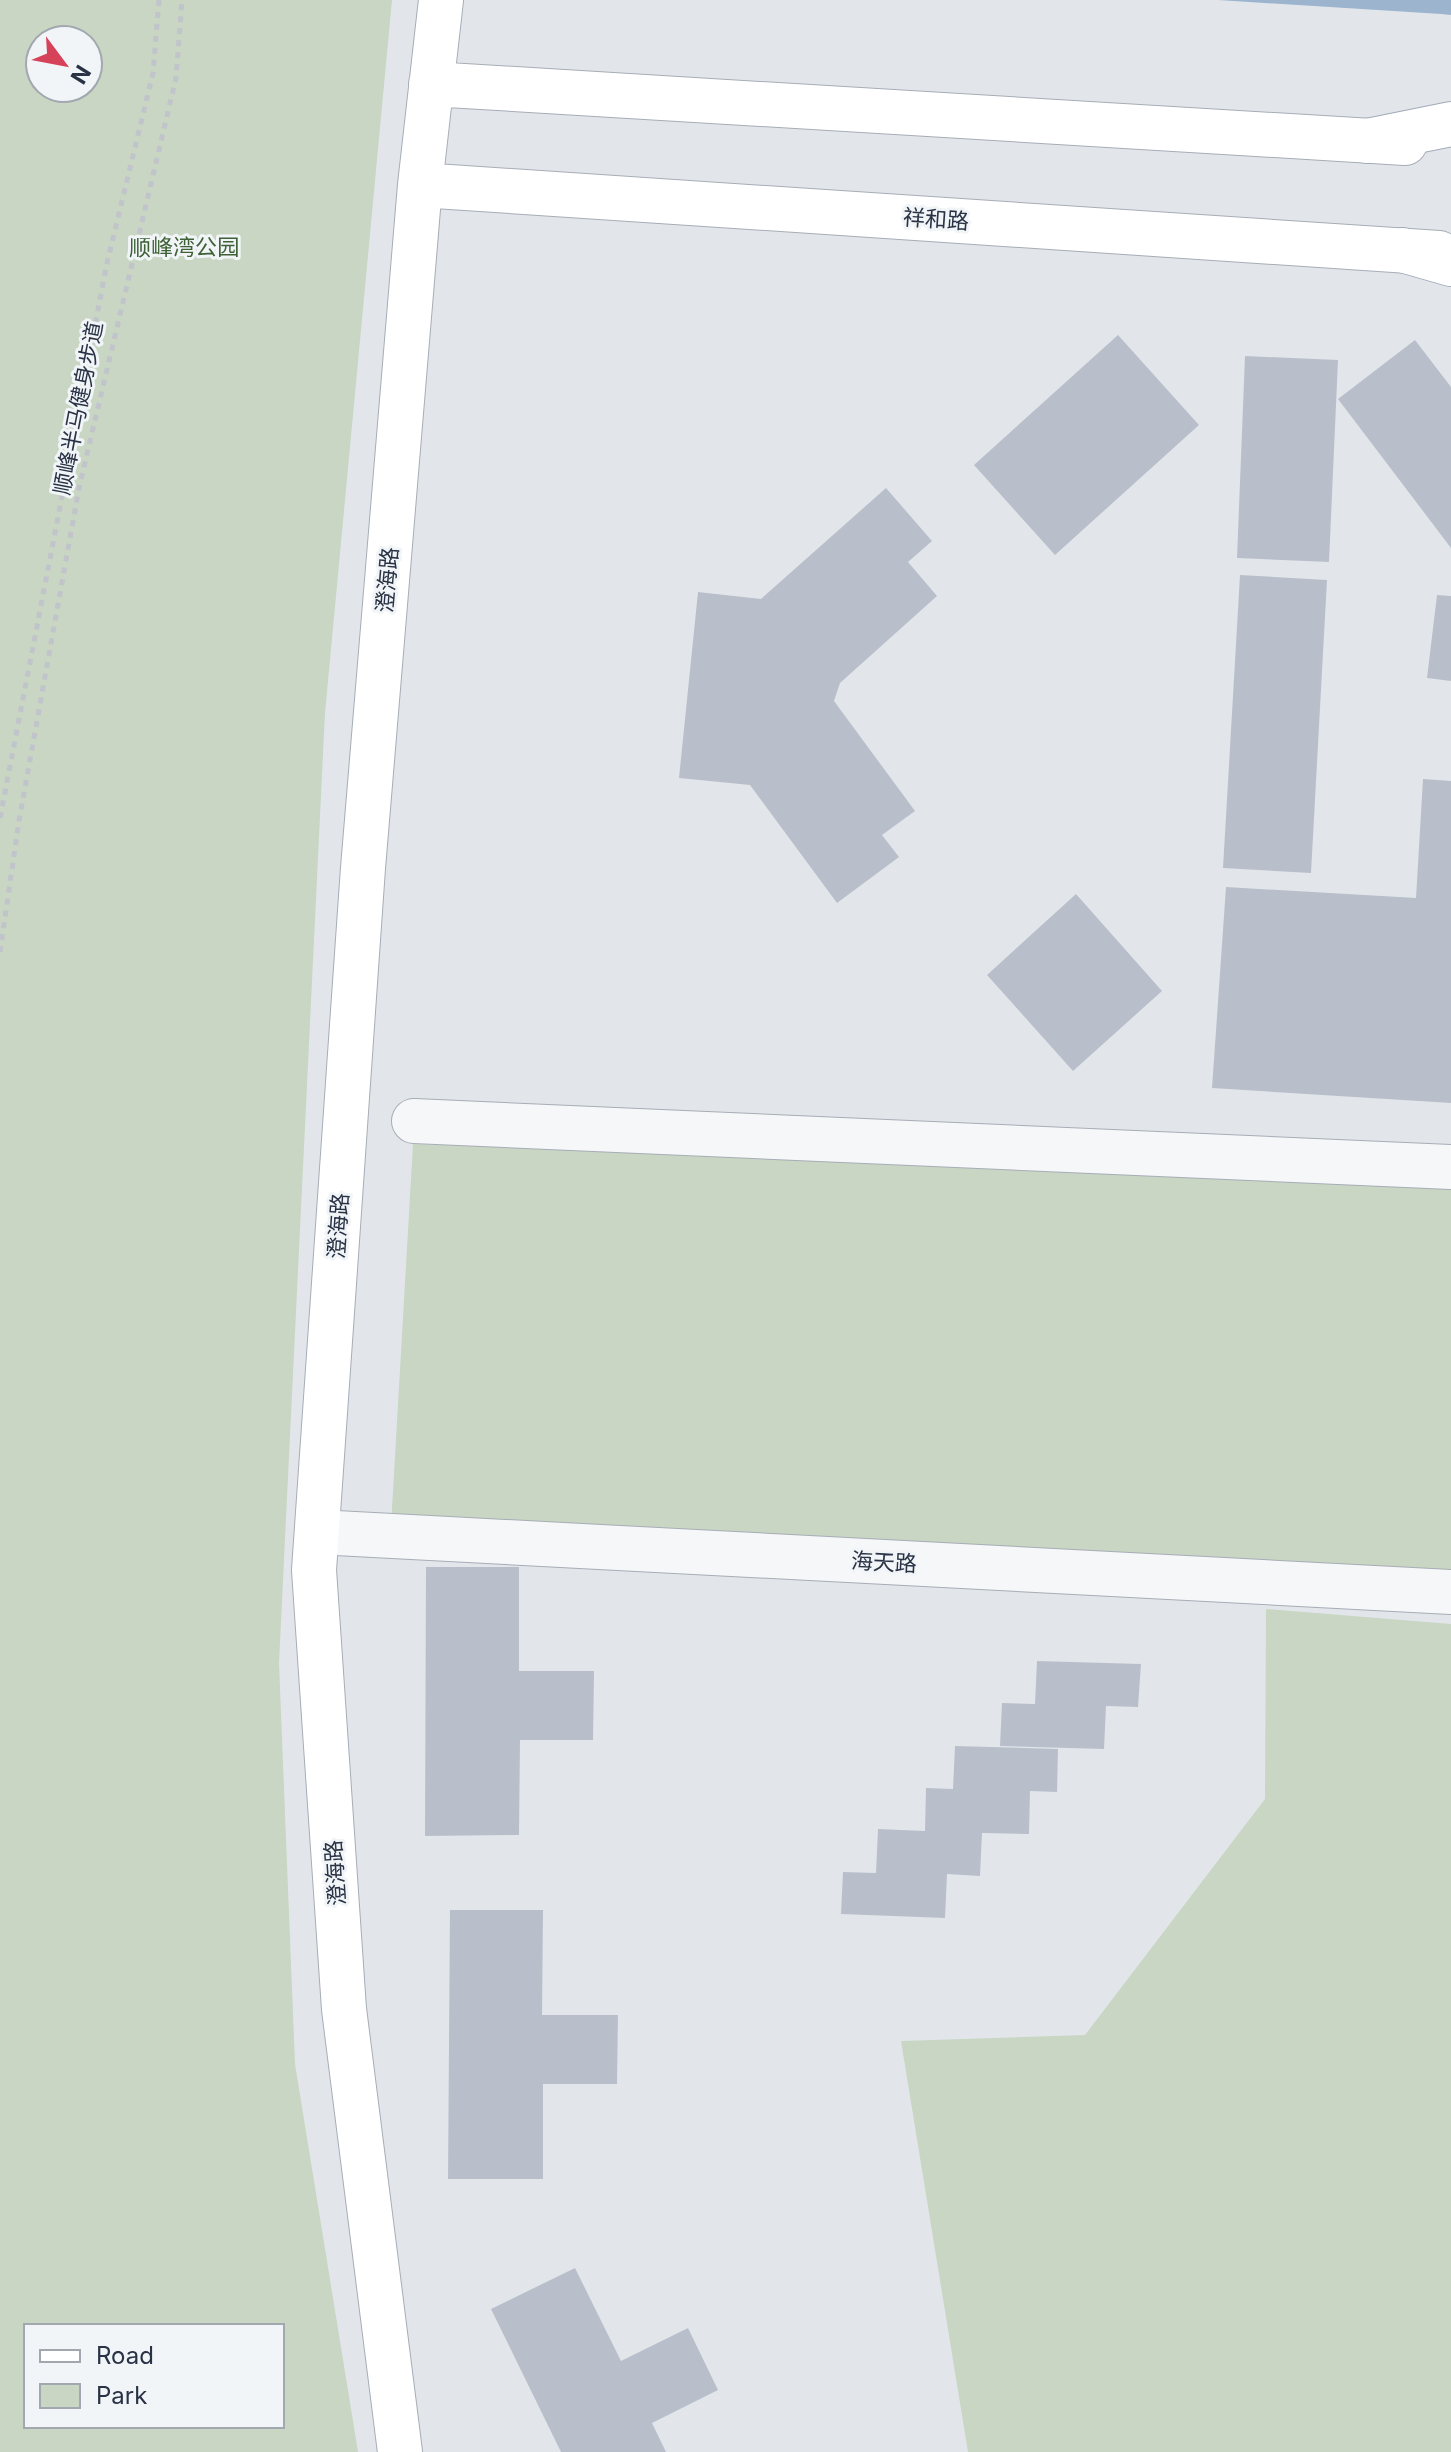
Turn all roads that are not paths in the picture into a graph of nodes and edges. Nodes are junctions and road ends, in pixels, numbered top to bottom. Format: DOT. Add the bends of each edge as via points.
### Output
graph roads {
  1 [pos="441,0"];
  2 [pos="431,84"];
  3 [pos="1451,124"];
  4 [pos="1367,141"];
  5 [pos="1451,146"];
  6 [pos="420,185"];
  7 [pos="1402,250"];
  8 [pos="1451,254"];
  9 [pos="1451,264"];
  10 [pos="414,1121"];
  11 [pos="1451,1167"];
  12 [pos="317,1532"];
  13 [pos="1451,1592"];
  14 [pos="400,2452"];
  1 -- 2 [label="street, 澄海路"];
  2 -- 4 [label="street"];
  2 -- 6 [label="street, 澄海路"];
  3 -- 4 [label="street"];
  4 -- 5 [label="street"];
  6 -- 7 [label="street, 祥和路"];
  6 -- 12 [label="street, 澄海路" via="364,852"];
  7 -- 8 [label="street, 祥和路"];
  7 -- 9 [label="street"];
  10 -- 11 [label="street"];
  12 -- 13 [label="street, 海天路"];
  12 -- 14 [label="street, 澄海路" via="314,1570 344,2009"];
}
